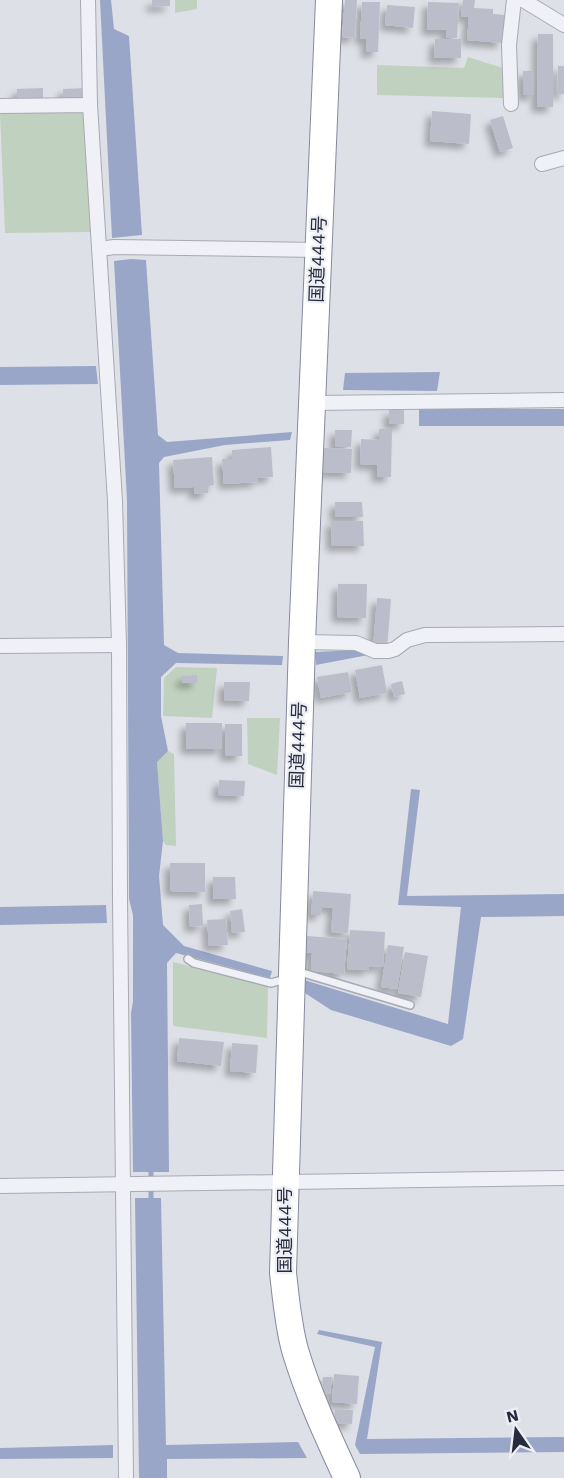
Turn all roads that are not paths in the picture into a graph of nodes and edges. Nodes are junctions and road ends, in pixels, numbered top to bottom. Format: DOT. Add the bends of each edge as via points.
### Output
graph roads {
  1 [pos="88,0"];
  2 [pos="329,0"];
  3 [pos="514,0"];
  4 [pos="523,0"];
  5 [pos="564,25"];
  6 [pos="511,104"];
  7 [pos="90,105"];
  8 [pos="0,106"];
  9 [pos="564,158"];
  10 [pos="542,164"];
  11 [pos="100,249"];
  12 [pos="318,250"];
  13 [pos="564,400"];
  14 [pos="312,403"];
  15 [pos="564,634"];
  16 [pos="302,642"];
  17 [pos="119,645"];
  18 [pos="0,646"];
  19 [pos="188,959"];
  20 [pos="291,978"];
  21 [pos="410,1005"];
  22 [pos="564,1178"];
  23 [pos="285,1181"];
  24 [pos="122,1184"];
  25 [pos="0,1186"];
  26 [pos="126,1478"];
  27 [pos="347,1478"];
  1 -- 7 [label="street"];
  2 -- 12 [label="highway, 国道444号"];
  3 -- 6 [label="street" via="509,45"];
  4 -- 5 [label="street"];
  7 -- 8 [label="street"];
  7 -- 11 [label="street"];
  9 -- 10 [label="street"];
  11 -- 12 [label="street"];
  11 -- 17 [label="street" via="116,501"];
  12 -- 14 [label="highway, 国道444号"];
  13 -- 14 [label="street"];
  14 -- 16 [label="highway, 国道444号"];
  15 -- 16 [label="street" via="425,635 407,639 388,651 375,651 356,643"];
  16 -- 20 [label="highway, 国道444号"];
  17 -- 18 [label="street"];
  17 -- 24 [label="street"];
  19 -- 20 [label="lane" via="271,983"];
  20 -- 21 [label="lane" via="303,973"];
  20 -- 23 [label="highway, 国道444号"];
  22 -- 23 [label="street"];
  23 -- 24 [label="street"];
  23 -- 27 [label="highway, 国道444号" via="283,1273 295,1349"];
  24 -- 25 [label="street"];
  24 -- 26 [label="street"];
}
